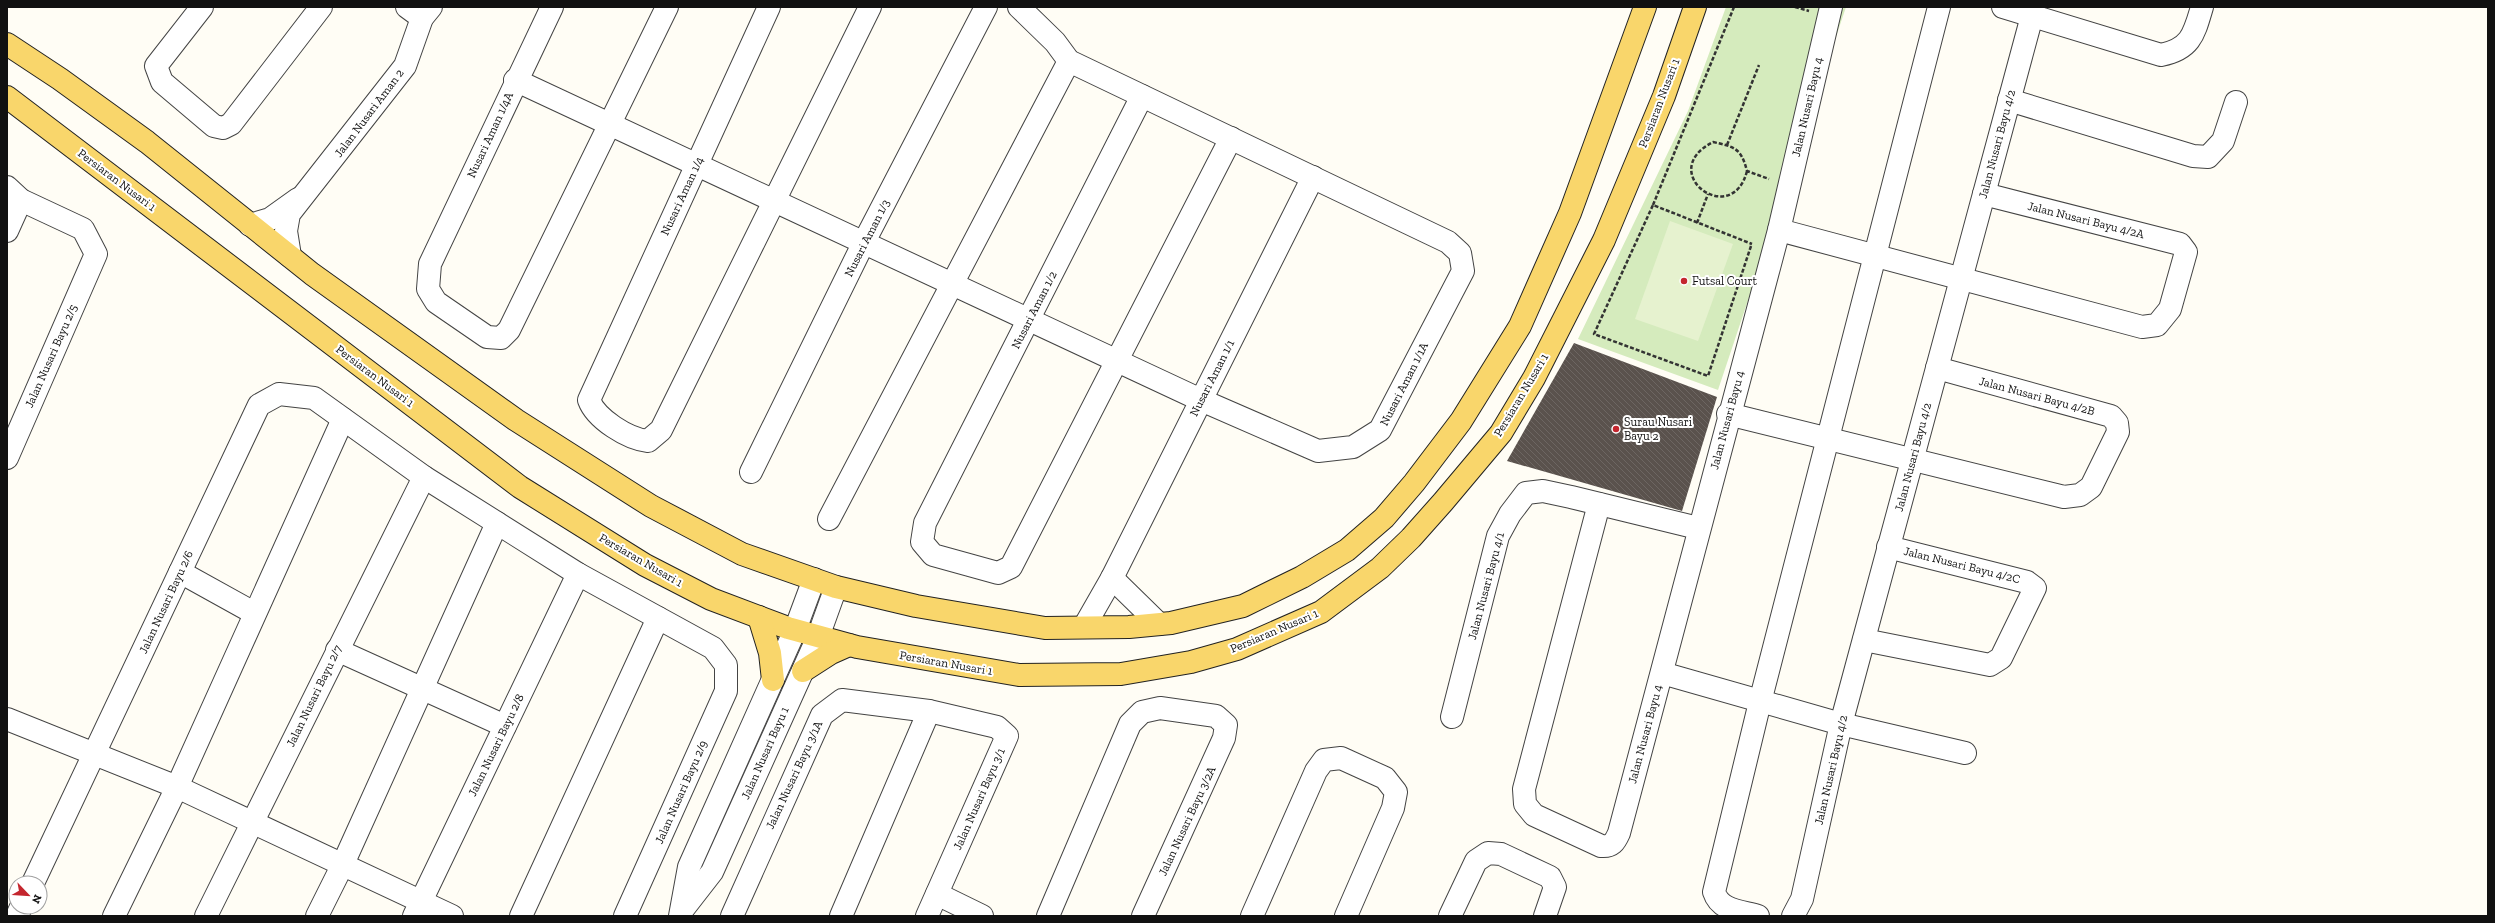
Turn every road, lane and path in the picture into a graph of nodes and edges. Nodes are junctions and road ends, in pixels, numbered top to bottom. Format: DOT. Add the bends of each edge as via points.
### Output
graph roads {
  1 [pos="202,7"];
  2 [pos="321,7"];
  3 [pos="552,7"];
  4 [pos="667,7"];
  5 [pos="770,7"];
  6 [pos="870,7"];
  7 [pos="986,7"];
  8 [pos="1019,7"];
  9 [pos="1645,7"];
  10 [pos="1695,7"];
  11 [pos="1734,7"];
  12 [pos="1830,7"];
  13 [pos="1939,7"];
  14 [pos="2202,7"];
  15 [pos="2008,8"];
  16 [pos="420,11"];
  17 [pos="2032,16"];
  18 [pos="7,44"];
  19 [pos="1068,60"];
  20 [pos="1759,65"];
  21 [pos="515,80"];
  22 [pos="1142,96"];
  23 [pos="7,97"];
  24 [pos="2009,100"];
  25 [pos="2236,102"];
  26 [pos="610,123"];
  27 [pos="1231,138"];
  28 [pos="1727,145"];
  29 [pos="696,164"];
  30 [pos="1747,170"];
  31 [pos="1313,177"];
  32 [pos="1773,180"];
  33 [pos="308,192"];
  34 [pos="14,193"];
  35 [pos="1708,194"];
  36 [pos="1984,194"];
  37 [pos="775,200"];
  38 [pos="1653,206"];
  39 [pos="1697,223"];
  40 [pos="250,225"];
  41 [pos="1779,230"];
  42 [pos="7,231"];
  43 [pos="1754,237"];
  44 [pos="864,242"];
  45 [pos="1752,244"];
  46 [pos="290,256"];
  47 [pos="1875,256"];
  48 [pos="1962,278"];
  49 [pos="952,283"];
  50 [pos="1029,320"];
  51 [pos="1116,360"];
  52 [pos="1937,368"];
  53 [pos="1201,400"];
  54 [pos="1728,414"];
  55 [pos="343,419"];
  56 [pos="13,428"];
  57 [pos="1828,439"];
  58 [pos="7,458"];
  59 [pos="1912,460"];
  60 [pos="751,472"];
  61 [pos="424,477"];
  62 [pos="1599,504"];
  63 [pos="829,519"];
  64 [pos="497,523"];
  65 [pos="1698,528"];
  66 [pos="1888,547"];
  67 [pos="180,572"];
  68 [pos="578,574"];
  69 [pos="1112,578"];
  70 [pos="814,579"];
  71 [pos="836,587"];
  72 [pos="254,613"];
  73 [pos="759,617"];
  74 [pos="658,618"];
  75 [pos="1159,624"];
  76 [pos="1084,627"];
  77 [pos="795,630"];
  78 [pos="818,636"];
  79 [pos="1864,640"];
  80 [pos="849,645"];
  81 [pos="336,650"];
  82 [pos="726,665"];
  83 [pos="803,671"];
  84 [pos="1662,673"];
  85 [pos="773,680"];
  86 [pos="422,689"];
  87 [pos="1760,702"];
  88 [pos="929,711"];
  89 [pos="1452,718"];
  90 [pos="7,719"];
  91 [pos="1841,724"];
  92 [pos="505,726"];
  93 [pos="1965,753"];
  94 [pos="94,754"];
  95 [pos="177,787"];
  96 [pos="252,820"];
  97 [pos="343,864"];
  98 [pos="37,875"];
  99 [pos="937,894"];
  100 [pos="1797,908"];
  101 [pos="417,909"];
  102 [pos="680,914"];
  103 [pos="114,916"];
  104 [pos="206,916"];
  105 [pos="317,916"];
  106 [pos="452,916"];
  107 [pos="521,916"];
  108 [pos="625,916"];
  109 [pos="732,916"];
  110 [pos="841,916"];
  111 [pos="927,916"];
  112 [pos="982,916"];
  113 [pos="1048,916"];
  114 [pos="1143,916"];
  115 [pos="1252,916"];
  116 [pos="1346,916"];
  117 [pos="1450,916"];
  118 [pos="1545,916"];
  119 [pos="1758,916"];
  1 -- 2 [label="street" via="156,66 162,82 214,126 223,128 230,124"];
  3 -- 21 [label="street, Nusari Aman 1/4A"];
  4 -- 26 [label="street"];
  5 -- 29 [label="street, Nusari Aman 1/4"];
  6 -- 37 [label="street, Nusari Aman 1/4"];
  7 -- 44 [label="street, Nusari Aman 1/3"];
  8 -- 19 [label="street" via="1055,42"];
  9 -- 75 [label="main road" via="1570,213 1520,326 1445,446 1384,518 1341,554 1244,606"];
  10 -- 80 [label="main road, Persiaran Nusari 1" via="1664,96 1604,240 1534,378 1501,433 1411,538 1380,568 1321,612 1237,649 1191,662 1121,674 1019,675"];
  11 -- 38 [label="path"];
  12 -- 41 [label="street, Jalan Nusari Bayu 4"];
  13 -- 47 [label="street"];
  14 -- 17 [label="street" via="2194,32 2186,45 2175,52 2161,55"];
  15 -- 17 [label="street"];
  16 -- 33 [label="street, Jalan Nusari Aman 2" via="405,66"];
  17 -- 24 [label="street, Jalan Nusari Bayu 4/2"];
  18 -- 40 [label="main road" via="147,142"];
  19 -- 22 [label="street"];
  19 -- 49 [label="street"];
  20 -- 28 [label="path"];
  21 -- 26 [label="street, Nusari Aman 1/1A"];
  21 -- 26 [label="street, Nusari Aman 1/4A" via="430,264 428,289 436,302 487,337 501,338 509,330"];
  22 -- 27 [label="street"];
  22 -- 50 [label="street, Nusari Aman 1/2"];
  23 -- 73 [label="main road, Persiaran Nusari 1" via="520,486 645,565 711,599"];
  24 -- 25 [label="street" via="2193,156 2208,157 2223,141"];
  24 -- 36 [label="street, Jalan Nusari Bayu 4/2"];
  26 -- 29 [label="street, Nusari Aman 1/1A"];
  27 -- 31 [label="street"];
  27 -- 51 [label="street, Nusari Aman 1/2"];
  28 -- 30 [label="path" via="1743,155"];
  28 -- 35 [label="path" via="1713,142 1702,148 1691,166 1692,179"];
  29 -- 37 [label="street, Nusari Aman 1/1A"];
  29 -- 37 [label="street, Nusari Aman 1/4" via="589,400 593,411 634,440 648,441 661,430"];
  30 -- 32 [label="path"];
  30 -- 35 [label="path" via="1743,183 1729,196"];
  31 -- 53 [label="street, Nusari Aman 1/1"];
  31 -- 53 [label="street, Nusari Aman 1/1A" via="1448,242 1460,253 1462,271 1380,430 1353,447 1318,451"];
  33 -- 40 [label="street, Jalan Nusari Aman 2" via="270,219"];
  33 -- 46 [label="street, Jalan Nusari Aman 2" via="289,214 286,231"];
  34 -- 42 [label="street"];
  34 -- 56 [label="street, Jalan Nusari Bayu 2/5" via="83,229 96,254"];
  35 -- 39 [label="path"];
  36 -- 48 [label="street, Jalan Nusari Bayu 4/2"];
  36 -- 48 [label="street, Jalan Nusari Bayu 4/2A" via="2180,244 2186,252 2170,309 2157,325 2142,327"];
  37 -- 44 [label="street, Nusari Aman 1/1A"];
  38 -- 39 [label="path"];
  38 -- 45 [label="path" via="1594,334 1708,376"];
  39 -- 45 [label="path"];
  40 -- 46 [label="main road"];
  41 -- 47 [label="street"];
  41 -- 54 [label="street, Jalan Nusari Bayu 4"];
  43 -- 45 [label="path"];
  44 -- 49 [label="street, Nusari Aman 1/1A"];
  44 -- 60 [label="street, Nusari Aman 1/3"];
  46 -- 70 [label="main road" via="417,351 516,420 651,506 742,554"];
  47 -- 48 [label="street"];
  47 -- 57 [label="street"];
  48 -- 52 [label="street, Jalan Nusari Bayu 4/2"];
  49 -- 50 [label="street, Nusari Aman 1/1A"];
  49 -- 63 [label="street"];
  50 -- 51 [label="street, Nusari Aman 1/1A"];
  50 -- 51 [label="street, Nusari Aman 1/2" via="925,523 922,542 933,556 998,573 1011,567"];
  51 -- 53 [label="street, Nusari Aman 1/1A"];
  52 -- 59 [label="street, Jalan Nusari Bayu 4/2"];
  52 -- 59 [label="street, Jalan Nusari Bayu 4/2B" via="2111,416 2117,423 2118,432 2091,487 2080,495 2064,497"];
  53 -- 69 [label="street, Nusari Aman 1/1"];
  54 -- 57 [label="street"];
  54 -- 65 [label="street, Jalan Nusari Bayu 4"];
  55 -- 61 [label="street, Jalan Nusari Bayu 2/6"];
  55 -- 67 [label="street, Jalan Nusari Bayu 2/6" via="314,398 279,394 259,405"];
  55 -- 72 [label="street"];
  56 -- 58 [label="street, Jalan Nusari Bayu 2/5"];
  57 -- 59 [label="street"];
  57 -- 87 [label="street"];
  59 -- 66 [label="street, Jalan Nusari Bayu 4/2"];
  61 -- 64 [label="street, Jalan Nusari Bayu 2/6"];
  61 -- 81 [label="street, Jalan Nusari Bayu 2/7"];
  62 -- 65 [label="street, Jalan Nusari Bayu 4/1"];
  62 -- 84 [label="street, Jalan Nusari Bayu 4" via="1524,789 1525,804 1534,815 1601,846 1612,844 1619,833"];
  62 -- 89 [label="street, Jalan Nusari Bayu 4/1" via="1543,491 1526,493 1510,514 1498,536"];
  64 -- 68 [label="street, Jalan Nusari Bayu 2/6"];
  64 -- 86 [label="street"];
  65 -- 84 [label="street, Jalan Nusari Bayu 4"];
  66 -- 79 [label="street, Jalan Nusari Bayu 4/2"];
  66 -- 79 [label="street, Jalan Nusari Bayu 4/2C" via="2027,582 2035,588 2001,658 1990,665"];
  67 -- 72 [label="street"];
  67 -- 94 [label="street, Jalan Nusari Bayu 2/6"];
  68 -- 74 [label="street, Jalan Nusari Bayu 2/6"];
  68 -- 92 [label="street, Jalan Nusari Bayu 2/8"];
  69 -- 75 [label="street"];
  69 -- 76 [label="street, Nusari Aman 1/1"];
  70 -- 71 [label="main road"];
  70 -- 77 [label="street, Jalan Nusari Bayu 1"];
  71 -- 76 [label="main road" via="916,606 1001,621 1046,628"];
  71 -- 78 [label="street, Jalan Nusari Bayu 1"];
  72 -- 95 [label="street"];
  73 -- 77 [label="main road, Persiaran Nusari 1"];
  73 -- 85 [label="main road" via="770,653"];
  74 -- 82 [label="street, Jalan Nusari Bayu 2/6" via="713,648"];
  74 -- 107 [label="street"];
  75 -- 76 [label="main road"];
  77 -- 78 [label="main road, Persiaran Nusari 1"];
  77 -- 85 [label="street, Jalan Nusari Bayu 1"];
  78 -- 80 [label="main road, Persiaran Nusari 1"];
  78 -- 83 [label="street, Jalan Nusari Bayu 1"];
  79 -- 91 [label="street, Jalan Nusari Bayu 4/2"];
  80 -- 83 [label="main road"];
  81 -- 86 [label="street"];
  81 -- 96 [label="street, Jalan Nusari Bayu 2/7"];
  82 -- 108 [label="street, Jalan Nusari Bayu 2/9" via="726,691"];
  83 -- 102 [label="street, Jalan Nusari Bayu 1" via="712,872"];
  84 -- 87 [label="street"];
  85 -- 102 [label="street, Jalan Nusari Bayu 1" via="689,867"];
  86 -- 92 [label="street"];
  86 -- 97 [label="street"];
  87 -- 91 [label="street"];
  87 -- 119 [label="street" via="1714,892 1717,901 1724,906"];
  88 -- 99 [label="street, Jalan Nusari Bayu 3/1" via="997,727 1007,736"];
  88 -- 109 [label="street, Jalan Nusari Bayu 3/1A" via="842,700 822,715"];
  88 -- 110 [label="street"];
  90 -- 94 [label="street"];
  91 -- 93 [label="street"];
  91 -- 100 [label="street, Jalan Nusari Bayu 4/2"];
  92 -- 101 [label="street, Jalan Nusari Bayu 2/8"];
  94 -- 95 [label="street"];
  94 -- 98 [label="street, Jalan Nusari Bayu 2/6"];
  95 -- 96 [label="street"];
  95 -- 103 [label="street"];
  96 -- 97 [label="street"];
  96 -- 104 [label="street, Jalan Nusari Bayu 2/7"];
  97 -- 101 [label="street"];
  97 -- 105 [label="street"];
  99 -- 111 [label="street, Jalan Nusari Bayu 3/1"];
  99 -- 112 [label="street"];
  101 -- 106 [label="street"];
  113 -- 114 [label="street, Jalan Nusari Bayu 3/2A" via="1130,724 1142,712 1160,708 1216,716 1226,725 1224,738"];
  115 -- 116 [label="street" via="1316,771 1324,760 1340,758 1385,778 1396,792 1393,808"];
  117 -- 118 [label="street" via="1476,861 1488,854 1502,854 1550,877 1555,887"];
}
